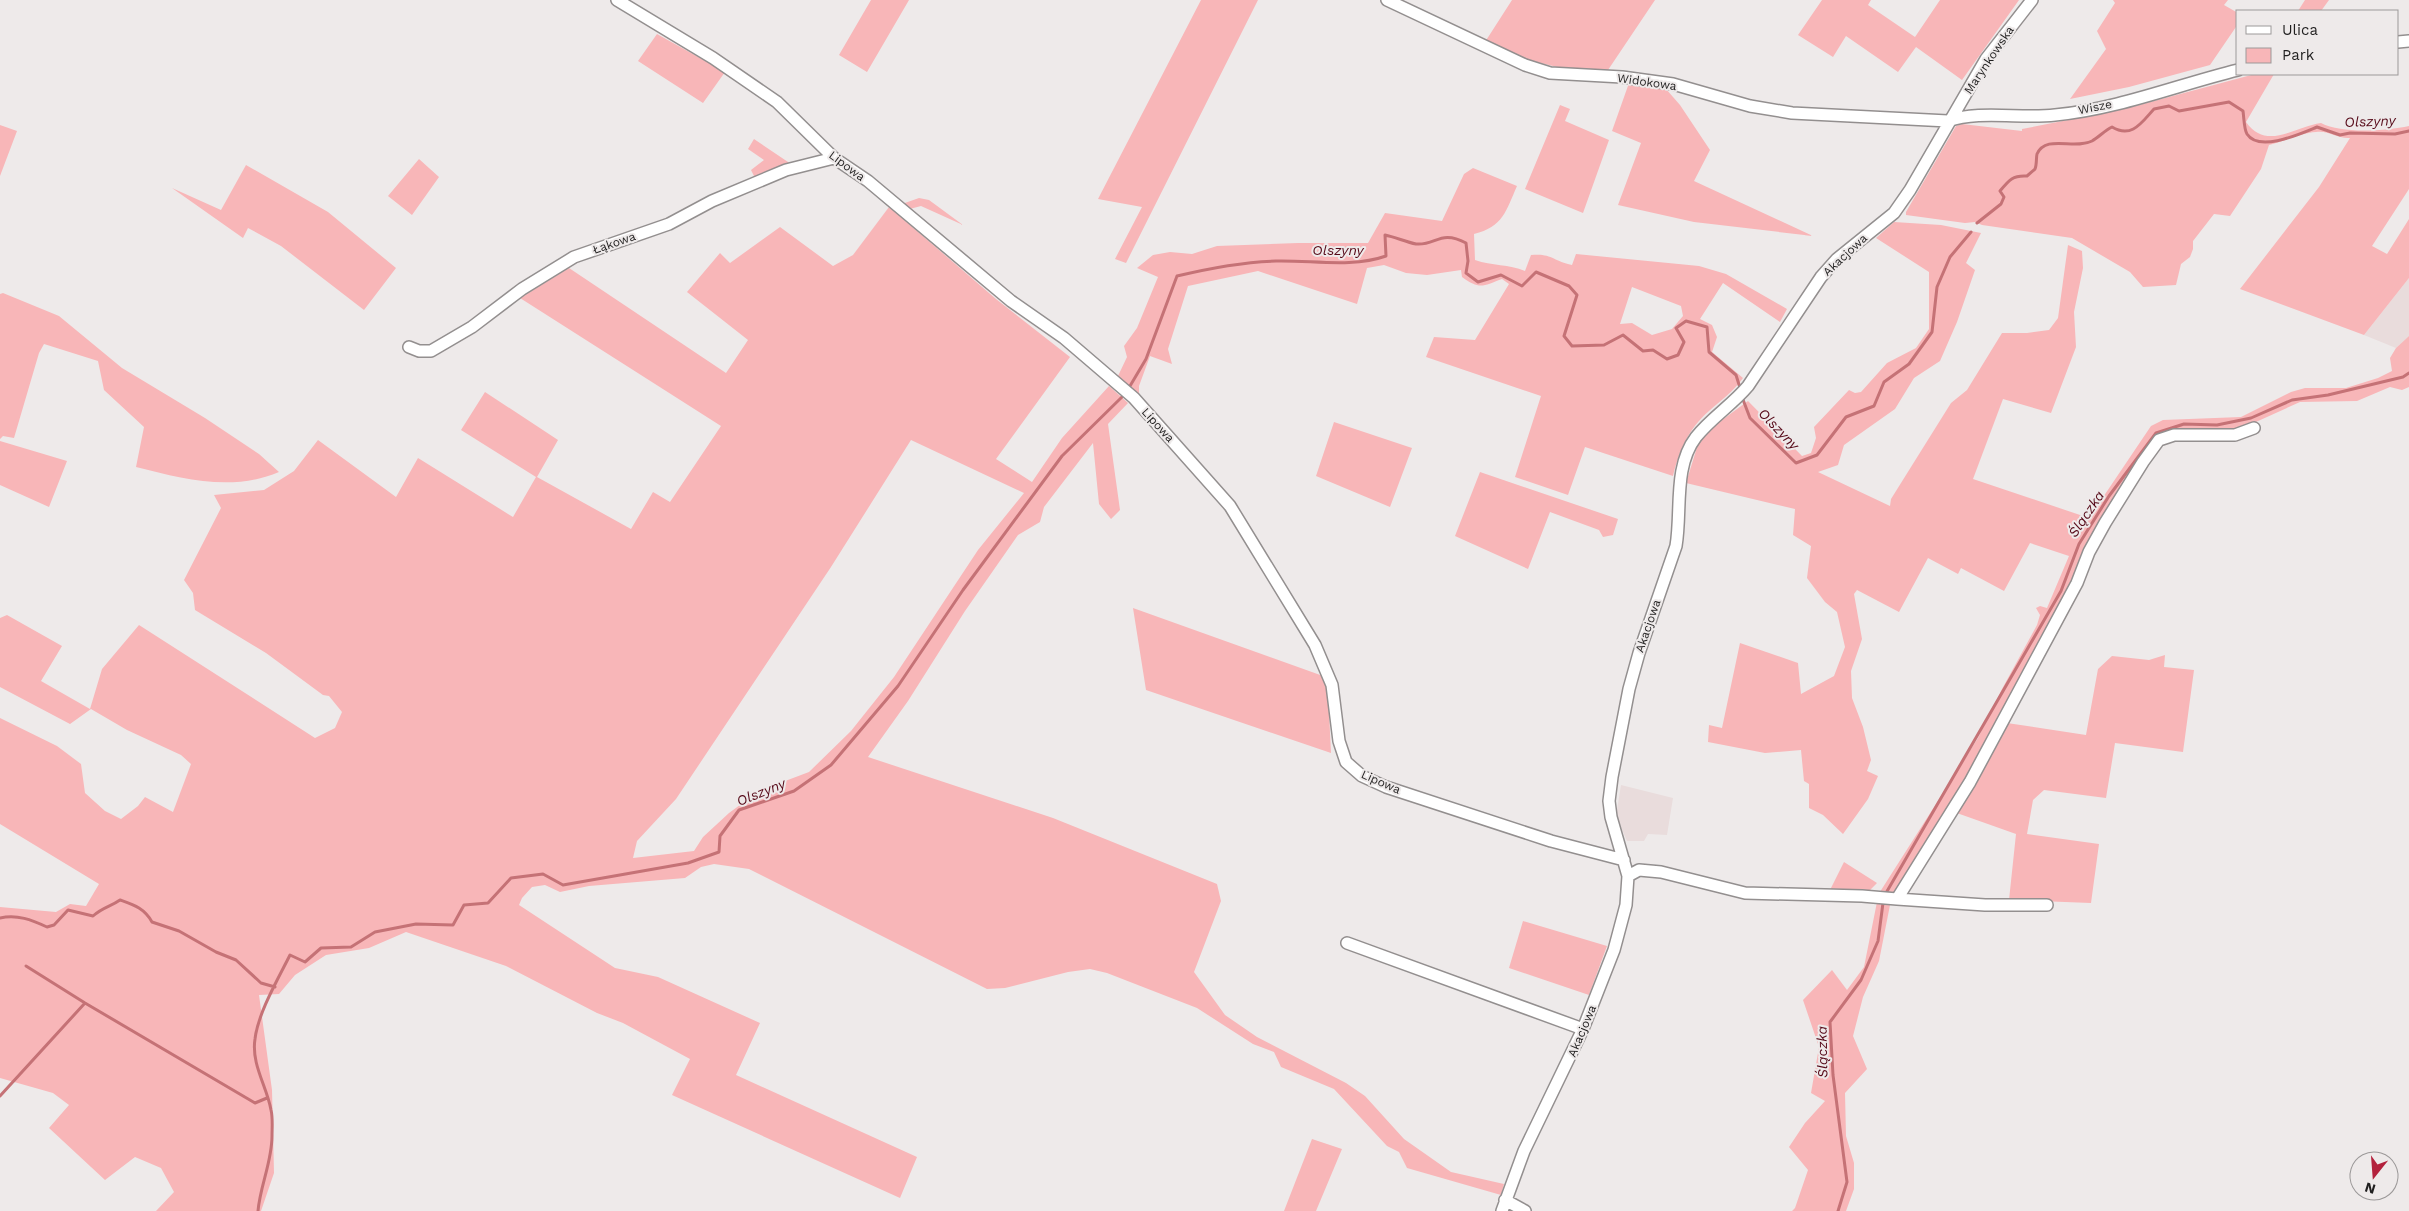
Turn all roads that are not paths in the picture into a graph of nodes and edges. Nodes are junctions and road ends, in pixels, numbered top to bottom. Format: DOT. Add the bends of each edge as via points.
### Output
graph roads {
  1 [pos="617,0"];
  2 [pos="1387,0"];
  3 [pos="2032,0"];
  4 [pos="2236,71"];
  5 [pos="1948,121"];
  6 [pos="834,158"];
  7 [pos="410,347"];
  8 [pos="2254,428"];
  9 [pos="1624,860"];
  10 [pos="1628,876"];
  11 [pos="1897,899"];
  12 [pos="2047,905"];
  13 [pos="1347,943"];
  14 [pos="1584,1029"];
  15 [pos="1504,1206"];
  16 [pos="1525,1211"];
  1 -- 6 [label="street, Lipowa" via="713,58 777,102"];
  2 -- 5 [label="street, Widokowa" via="1525,65 1550,73 1673,84 1750,106 1792,113"];
  3 -- 5 [label="street, Marynkowska" via="1986,59"];
  4 -- 5 [label="street, Wisze" via="2149,97 2056,115 1963,116"];
  5 -- 9 [label="street, Akacjowa" via="1894,214 1837,259 1821,277 1748,386 1710,421 1686,454 1676,546 1627,695 1612,777 1611,817"];
  6 -- 7 [label="street, Łąkowa" via="786,170 712,201 669,224 574,257 431,351"];
  6 -- 9 [label="street, Lipowa" via="868,181 1011,301 1064,338 1120,384 1230,506 1315,646 1332,685 1339,741 1346,762 1362,776 1386,787"];
  8 -- 11 [label="street" via="2235,435 2174,435 2159,440 2105,523 2077,583 1974,773"];
  9 -- 10 [label="street, Akacjowa"];
  10 -- 11 [label="street" via="1639,870 1661,872 1745,893"];
  10 -- 14 [label="street, Akacjowa" via="1626,905 1614,950"];
  11 -- 12 [label="street"];
  13 -- 14 [label="street"];
  14 -- 15 [label="street, Akacjowa" via="1524,1151"];
  15 -- 16 [label="street, Akacjowa"];
}
